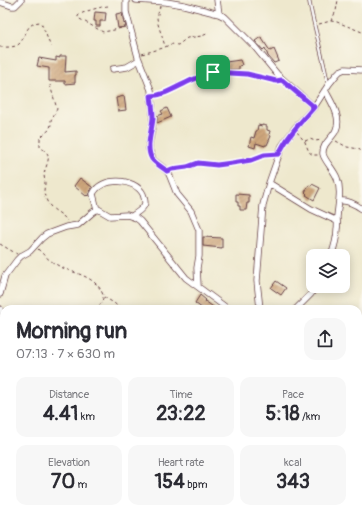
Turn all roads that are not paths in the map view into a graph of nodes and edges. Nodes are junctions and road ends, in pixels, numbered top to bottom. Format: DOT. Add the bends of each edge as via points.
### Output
graph roads {
  1 [pos="21,0"];
  2 [pos="126,0"];
  3 [pos="136,0"];
  4 [pos="217,0"];
  5 [pos="309,0"];
  6 [pos="0,2"];
  7 [pos="219,14"];
  8 [pos="138,58"];
  9 [pos="113,69"];
  10 [pos="362,70"];
  11 [pos="328,84"];
  12 [pos="325,90"];
  13 [pos="314,107"];
  14 [pos="269,183"];
  15 [pos="339,201"];
  16 [pos="362,209"];
  17 [pos="97,210"];
  18 [pos="132,216"];
  19 [pos="337,221"];
  20 [pos="333,249"];
  21 [pos="198,286"];
  22 [pos="312,293"];
  23 [pos="0,294"];
  24 [pos="223,305"];
  25 [pos="259,305"];
  26 [pos="300,305"];
  1 -- 6 [label="street" via="15,6"];
  2 -- 8 [label="street" via="126,12"];
  3 -- 7 [label="street" via="184,5"];
  4 -- 7 [label="street"];
  5 -- 11 [label="lane"];
  7 -- 13 [label="street" via="225,16 254,46 282,80"];
  8 -- 9 [label="street" via="127,67"];
  8 -- 21 [label="street" via="151,96 153,116 149,150 153,160 167,171 177,194 189,208 198,227"];
  10 -- 11 [label="street" via="340,71"];
  11 -- 12 [label="street"];
  12 -- 13 [label="street"];
  12 -- 15 [label="street" via="338,119 336,132 326,144 324,156 339,183"];
  13 -- 14 [label="street" via="282,146"];
  14 -- 19 [label="street" via="311,209"];
  14 -- 25 [label="street" via="262,214 257,290"];
  15 -- 16 [label="street" via="346,201"];
  15 -- 19 [label="street"];
  17 -- 18 [label="street" via="110,216"];
  17 -- 18 [label="street" via="93,194 98,186 126,182 137,187 145,199 143,207"];
  17 -- 23 [label="street" via="78,225 47,234 21,256 5,276"];
  18 -- 21 [label="street" via="140,221 186,278"];
  19 -- 20 [label="street"];
  21 -- 24 [label="street"];
  22 -- 26 [label="street"];
}
